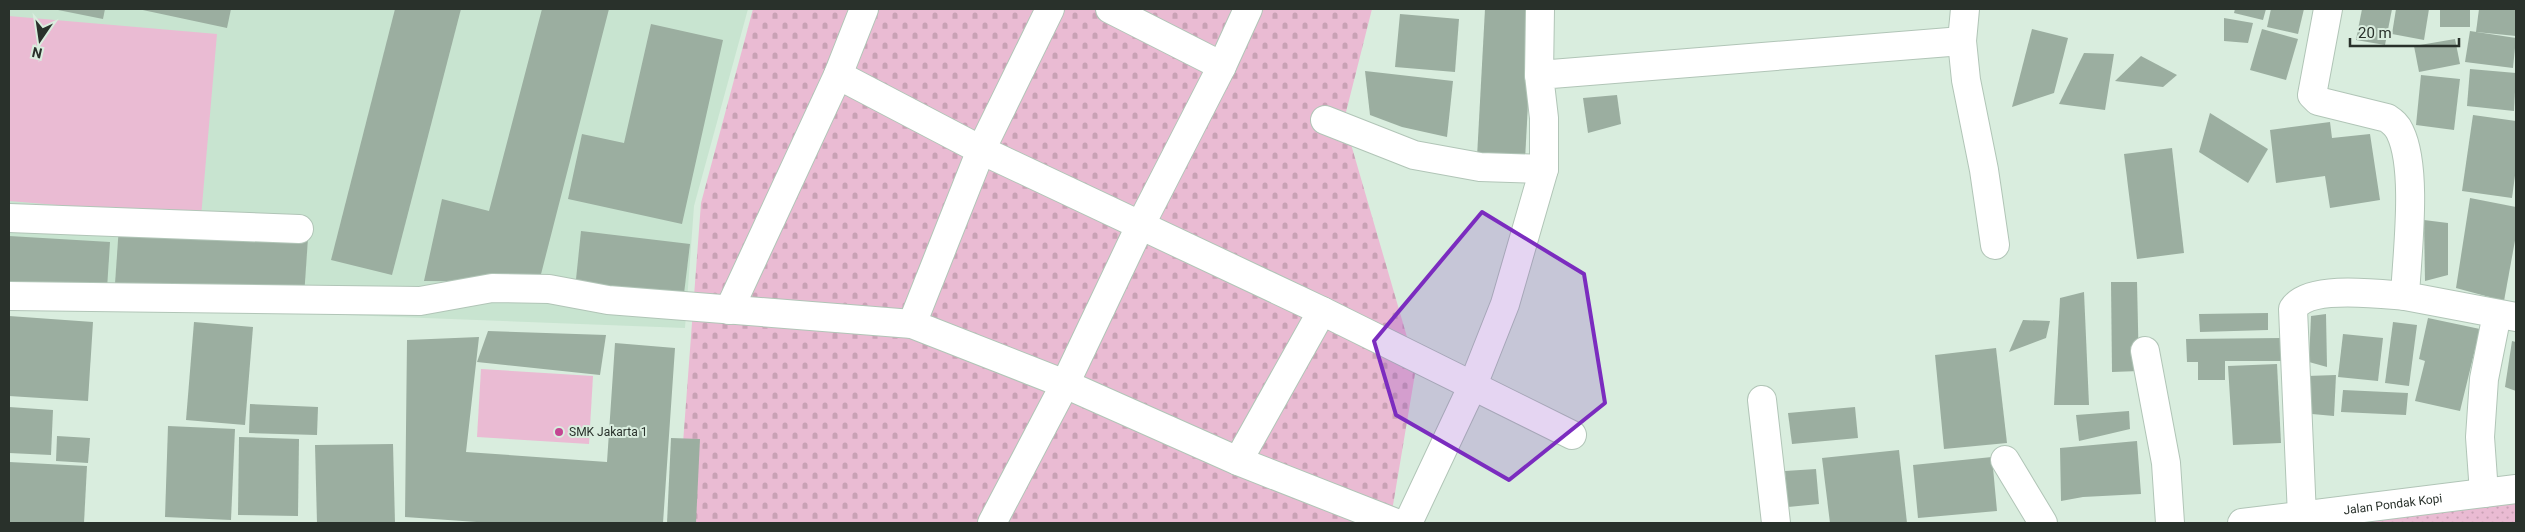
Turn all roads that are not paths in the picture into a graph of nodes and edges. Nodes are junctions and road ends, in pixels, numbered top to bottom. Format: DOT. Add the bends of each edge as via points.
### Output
graph roads {
  1 [pos="864,9"];
  2 [pos="1050,9"];
  3 [pos="1110,9"];
  4 [pos="1248,9"];
  5 [pos="1540,9"];
  6 [pos="1965,9"];
  7 [pos="2328,9"];
  8 [pos="1962,41"];
  9 [pos="1222,66"];
  10 [pos="838,75"];
  11 [pos="1539,75"];
  12 [pos="1325,120"];
  13 [pos="981,150"];
  14 [pos="1544,169"];
  15 [pos="9,218"];
  16 [pos="1141,224"];
  17 [pos="299,229"];
  18 [pos="1995,245"];
  19 [pos="9,296"];
  20 [pos="2405,296"];
  21 [pos="729,310"];
  22 [pos="1322,311"];
  23 [pos="2507,316"];
  24 [pos="912,324"];
  25 [pos="2145,351"];
  26 [pos="1065,384"];
  27 [pos="1473,385"];
  28 [pos="1762,400"];
  29 [pos="1572,435"];
  30 [pos="2005,460"];
  31 [pos="1238,461"];
  32 [pos="2516,489"];
  33 [pos="2484,493"];
  34 [pos="2302,516"];
  35 [pos="992,523"];
  36 [pos="1396,523"];
  37 [pos="1408,523"];
  38 [pos="1776,523"];
  39 [pos="2043,523"];
  40 [pos="2170,523"];
  41 [pos="2242,523"];
  1 -- 10 [label="street"];
  2 -- 13 [label="street"];
  3 -- 9 [label="street"];
  4 -- 9 [label="street"];
  5 -- 11 [label="street"];
  6 -- 8 [label="street"];
  7 -- 20 [label="street" via="2312,95 2318,101 2388,118 2401,133 2409,193"];
  8 -- 11 [label="street"];
  8 -- 18 [label="street"];
  9 -- 16 [label="street"];
  10 -- 13 [label="street"];
  10 -- 21 [label="street"];
  11 -- 14 [label="street" via="1544,118"];
  12 -- 14 [label="street" via="1414,155 1480,167"];
  13 -- 16 [label="street"];
  13 -- 24 [label="street"];
  14 -- 27 [label="street" via="1505,304"];
  15 -- 17 [label="street"];
  16 -- 22 [label="street"];
  16 -- 26 [label="street"];
  19 -- 21 [label="street" via="420,301 492,288 549,289 608,300"];
  20 -- 23 [label="street"];
  20 -- 34 [label="street" via="2368,292 2314,296 2302,300 2293,309"];
  21 -- 24 [label="street"];
  22 -- 27 [label="street"];
  22 -- 31 [label="street"];
  23 -- 33 [label="street" via="2484,379 2480,437"];
  24 -- 26 [label="street"];
  25 -- 40 [label="street" via="2166,464"];
  26 -- 31 [label="street"];
  26 -- 35 [label="street"];
  27 -- 29 [label="street"];
  27 -- 37 [label="street"];
  28 -- 38 [label="street"];
  30 -- 39 [label="street"];
  31 -- 36 [label="street"];
  32 -- 33 [label="street, Jalan Pondak Kopi"];
  33 -- 34 [label="street, Jalan Pondak Kopi"];
  34 -- 41 [label="street, Jalan Pondak Kopi"];
}
